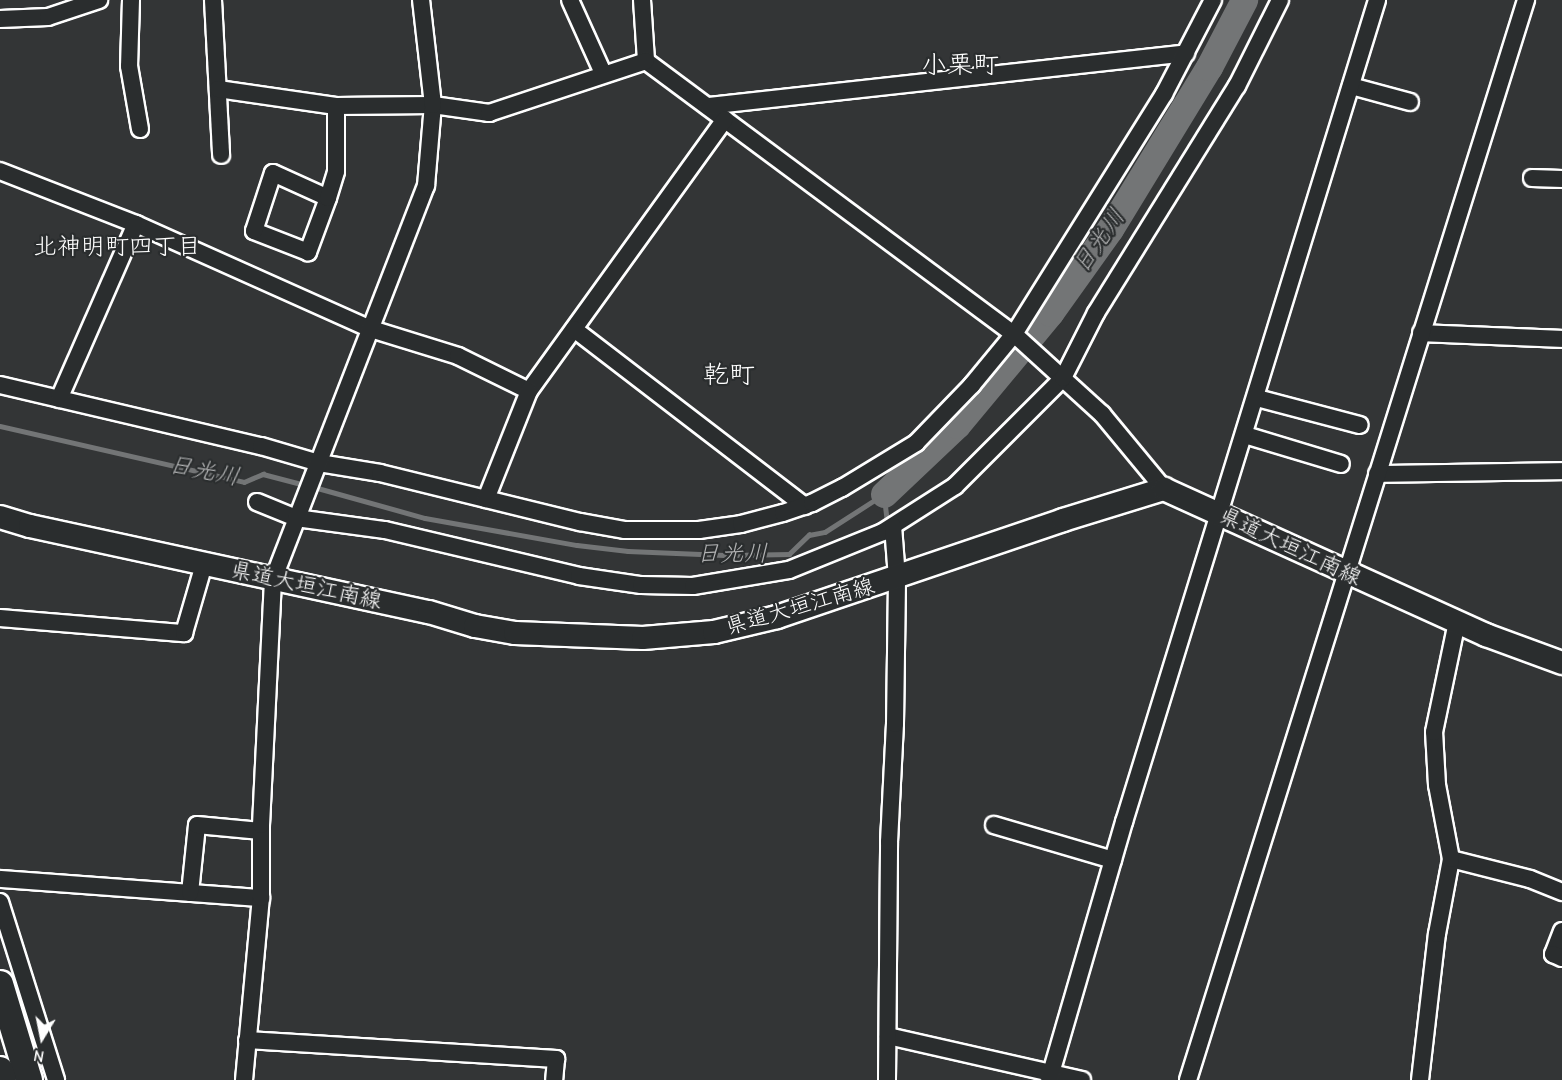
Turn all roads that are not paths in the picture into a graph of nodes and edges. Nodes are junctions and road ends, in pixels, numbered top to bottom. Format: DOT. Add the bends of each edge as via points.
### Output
graph roads {
  1 [pos="99,0"];
  2 [pos="131,0"];
  3 [pos="213,0"];
  4 [pos="421,0"];
  5 [pos="570,0"];
  6 [pos="642,0"];
  7 [pos="1213,0"];
  8 [pos="1280,0"];
  9 [pos="1377,0"];
  10 [pos="1526,0"];
  11 [pos="0,19"];
  12 [pos="1186,53"];
  13 [pos="646,61"];
  14 [pos="603,73"];
  15 [pos="1351,86"];
  16 [pos="218,89"];
  17 [pos="1410,102"];
  18 [pos="433,105"];
  19 [pos="336,106"];
  20 [pos="708,106"];
  21 [pos="725,119"];
  22 [pos="140,129"];
  23 [pos="221,155"];
  24 [pos="0,171"];
  25 [pos="1532,178"];
  26 [pos="1562,179"];
  27 [pos="328,198"];
  28 [pos="136,224"];
  29 [pos="370,329"];
  30 [pos="574,329"];
  31 [pos="1421,333"];
  32 [pos="1016,335"];
  33 [pos="1562,339"];
  34 [pos="1060,376"];
  35 [pos="0,385"];
  36 [pos="529,391"];
  37 [pos="1257,398"];
  38 [pos="59,399"];
  39 [pos="1360,425"];
  40 [pos="1245,435"];
  41 [pos="1341,464"];
  42 [pos="318,465"];
  43 [pos="1562,471"];
  44 [pos="1377,474"];
  45 [pos="1164,489"];
  46 [pos="486,499"];
  47 [pos="256,502"];
  48 [pos="805,506"];
  49 [pos="297,515"];
  50 [pos="1221,515"];
  51 [pos="0,517"];
  52 [pos="893,526"];
  53 [pos="204,564"];
  54 [pos="1347,573"];
  55 [pos="897,578"];
  56 [pos="273,580"];
  57 [pos="0,618"];
  58 [pos="1457,622"];
  59 [pos="1562,663"];
  60 [pos="994,825"];
  61 [pos="261,831"];
  62 [pos="1451,859"];
  63 [pos="1113,860"];
  64 [pos="0,879"];
  65 [pos="190,892"];
  66 [pos="1562,892"];
  67 [pos="261,898"];
  68 [pos="0,902"];
  69 [pos="1562,932"];
  70 [pos="1562,958"];
  71 [pos="0,984"];
  72 [pos="888,1036"];
  73 [pos="247,1040"];
  74 [pos="0,1070"];
  75 [pos="1049,1077"];
  76 [pos="3,1080"];
  77 [pos="29,1080"];
  78 [pos="56,1080"];
  79 [pos="244,1080"];
  80 [pos="554,1080"];
  81 [pos="887,1080"];
  82 [pos="1082,1080"];
  83 [pos="1188,1080"];
  84 [pos="1420,1080"];
  1 -- 11 [label="street" via="48,17"];
  2 -- 22 [label="street" via="129,66"];
  3 -- 16 [label="street"];
  4 -- 18 [label="street"];
  5 -- 14 [label="street"];
  6 -- 13 [label="street"];
  7 -- 12 [label="street"];
  8 -- 34 [label="street" via="1237,86"];
  9 -- 15 [label="street"];
  10 -- 31 [label="street"];
  12 -- 20 [label="street"];
  12 -- 32 [label="street"];
  13 -- 14 [label="street"];
  13 -- 20 [label="street"];
  14 -- 18 [label="street" via="489,113"];
  15 -- 17 [label="street"];
  15 -- 37 [label="street"];
  16 -- 19 [label="street"];
  16 -- 23 [label="street"];
  18 -- 19 [label="street"];
  18 -- 29 [label="street" via="426,186"];
  19 -- 27 [label="street" via="336,171"];
  20 -- 21 [label="street"];
  21 -- 30 [label="street"];
  21 -- 32 [label="street"];
  24 -- 28 [label="street"];
  25 -- 26 [label="street"];
  27 -- 27 [label="street" via="308,252 254,231 273,173"];
  28 -- 29 [label="street"];
  28 -- 38 [label="street"];
  29 -- 36 [label="street" via="458,356"];
  29 -- 42 [label="street"];
  30 -- 36 [label="street"];
  30 -- 48 [label="street"];
  31 -- 33 [label="street"];
  31 -- 44 [label="street"];
  32 -- 34 [label="street"];
  32 -- 48 [label="street" via="916,443"];
  34 -- 45 [label="street" via="1102,414"];
  34 -- 52 [label="street" via="955,486"];
  35 -- 38 [label="street"];
  36 -- 46 [label="street"];
  37 -- 39 [label="street"];
  37 -- 40 [label="street"];
  38 -- 42 [label="street" via="261,446"];
  40 -- 41 [label="street"];
  40 -- 50 [label="street"];
  42 -- 46 [label="street" via="380,473"];
  42 -- 49 [label="street"];
  43 -- 44 [label="street"];
  44 -- 54 [label="street"];
  45 -- 50 [label="main road, 県道大垣江南線"];
  45 -- 55 [label="main road, 県道大垣江南線"];
  46 -- 48 [label="street" via="580,522 668,532 741,524"];
  47 -- 49 [label="street"];
  49 -- 52 [label="street" via="386,530 579,576 693,586 789,570 844,550"];
  49 -- 56 [label="street"];
  50 -- 54 [label="main road, 県道大垣江南線"];
  50 -- 63 [label="street"];
  51 -- 53 [label="main road, 県道大垣江南線"];
  52 -- 55 [label="street"];
  53 -- 56 [label="main road, 県道大垣江南線"];
  53 -- 57 [label="street" via="184,633"];
  54 -- 58 [label="main road, 県道大垣江南線"];
  54 -- 83 [label="street"];
  55 -- 56 [label="main road, 県道大垣江南線" via="777,617 714,632 643,638 515,633"];
  55 -- 72 [label="street"];
  56 -- 61 [label="street"];
  58 -- 59 [label="main road, 県道大垣江南線"];
  58 -- 62 [label="street" via="1434,732 1437,785"];
  60 -- 63 [label="street"];
  61 -- 65 [label="street" via="197,825"];
  61 -- 67 [label="street"];
  62 -- 66 [label="street" via="1530,879"];
  62 -- 84 [label="street" via="1437,934"];
  63 -- 75 [label="street"];
  64 -- 65 [label="street"];
  65 -- 67 [label="street"];
  67 -- 73 [label="street"];
  68 -- 78 [label="street"];
  69 -- 70 [label="street" via="1553,954"];
  71 -- 77 [label="highway"];
  72 -- 75 [label="street"];
  72 -- 81 [label="street"];
  73 -- 79 [label="street"];
  73 -- 80 [label="street" via="556,1059"];
  74 -- 76 [label="highway"];
  75 -- 82 [label="street"];
}
